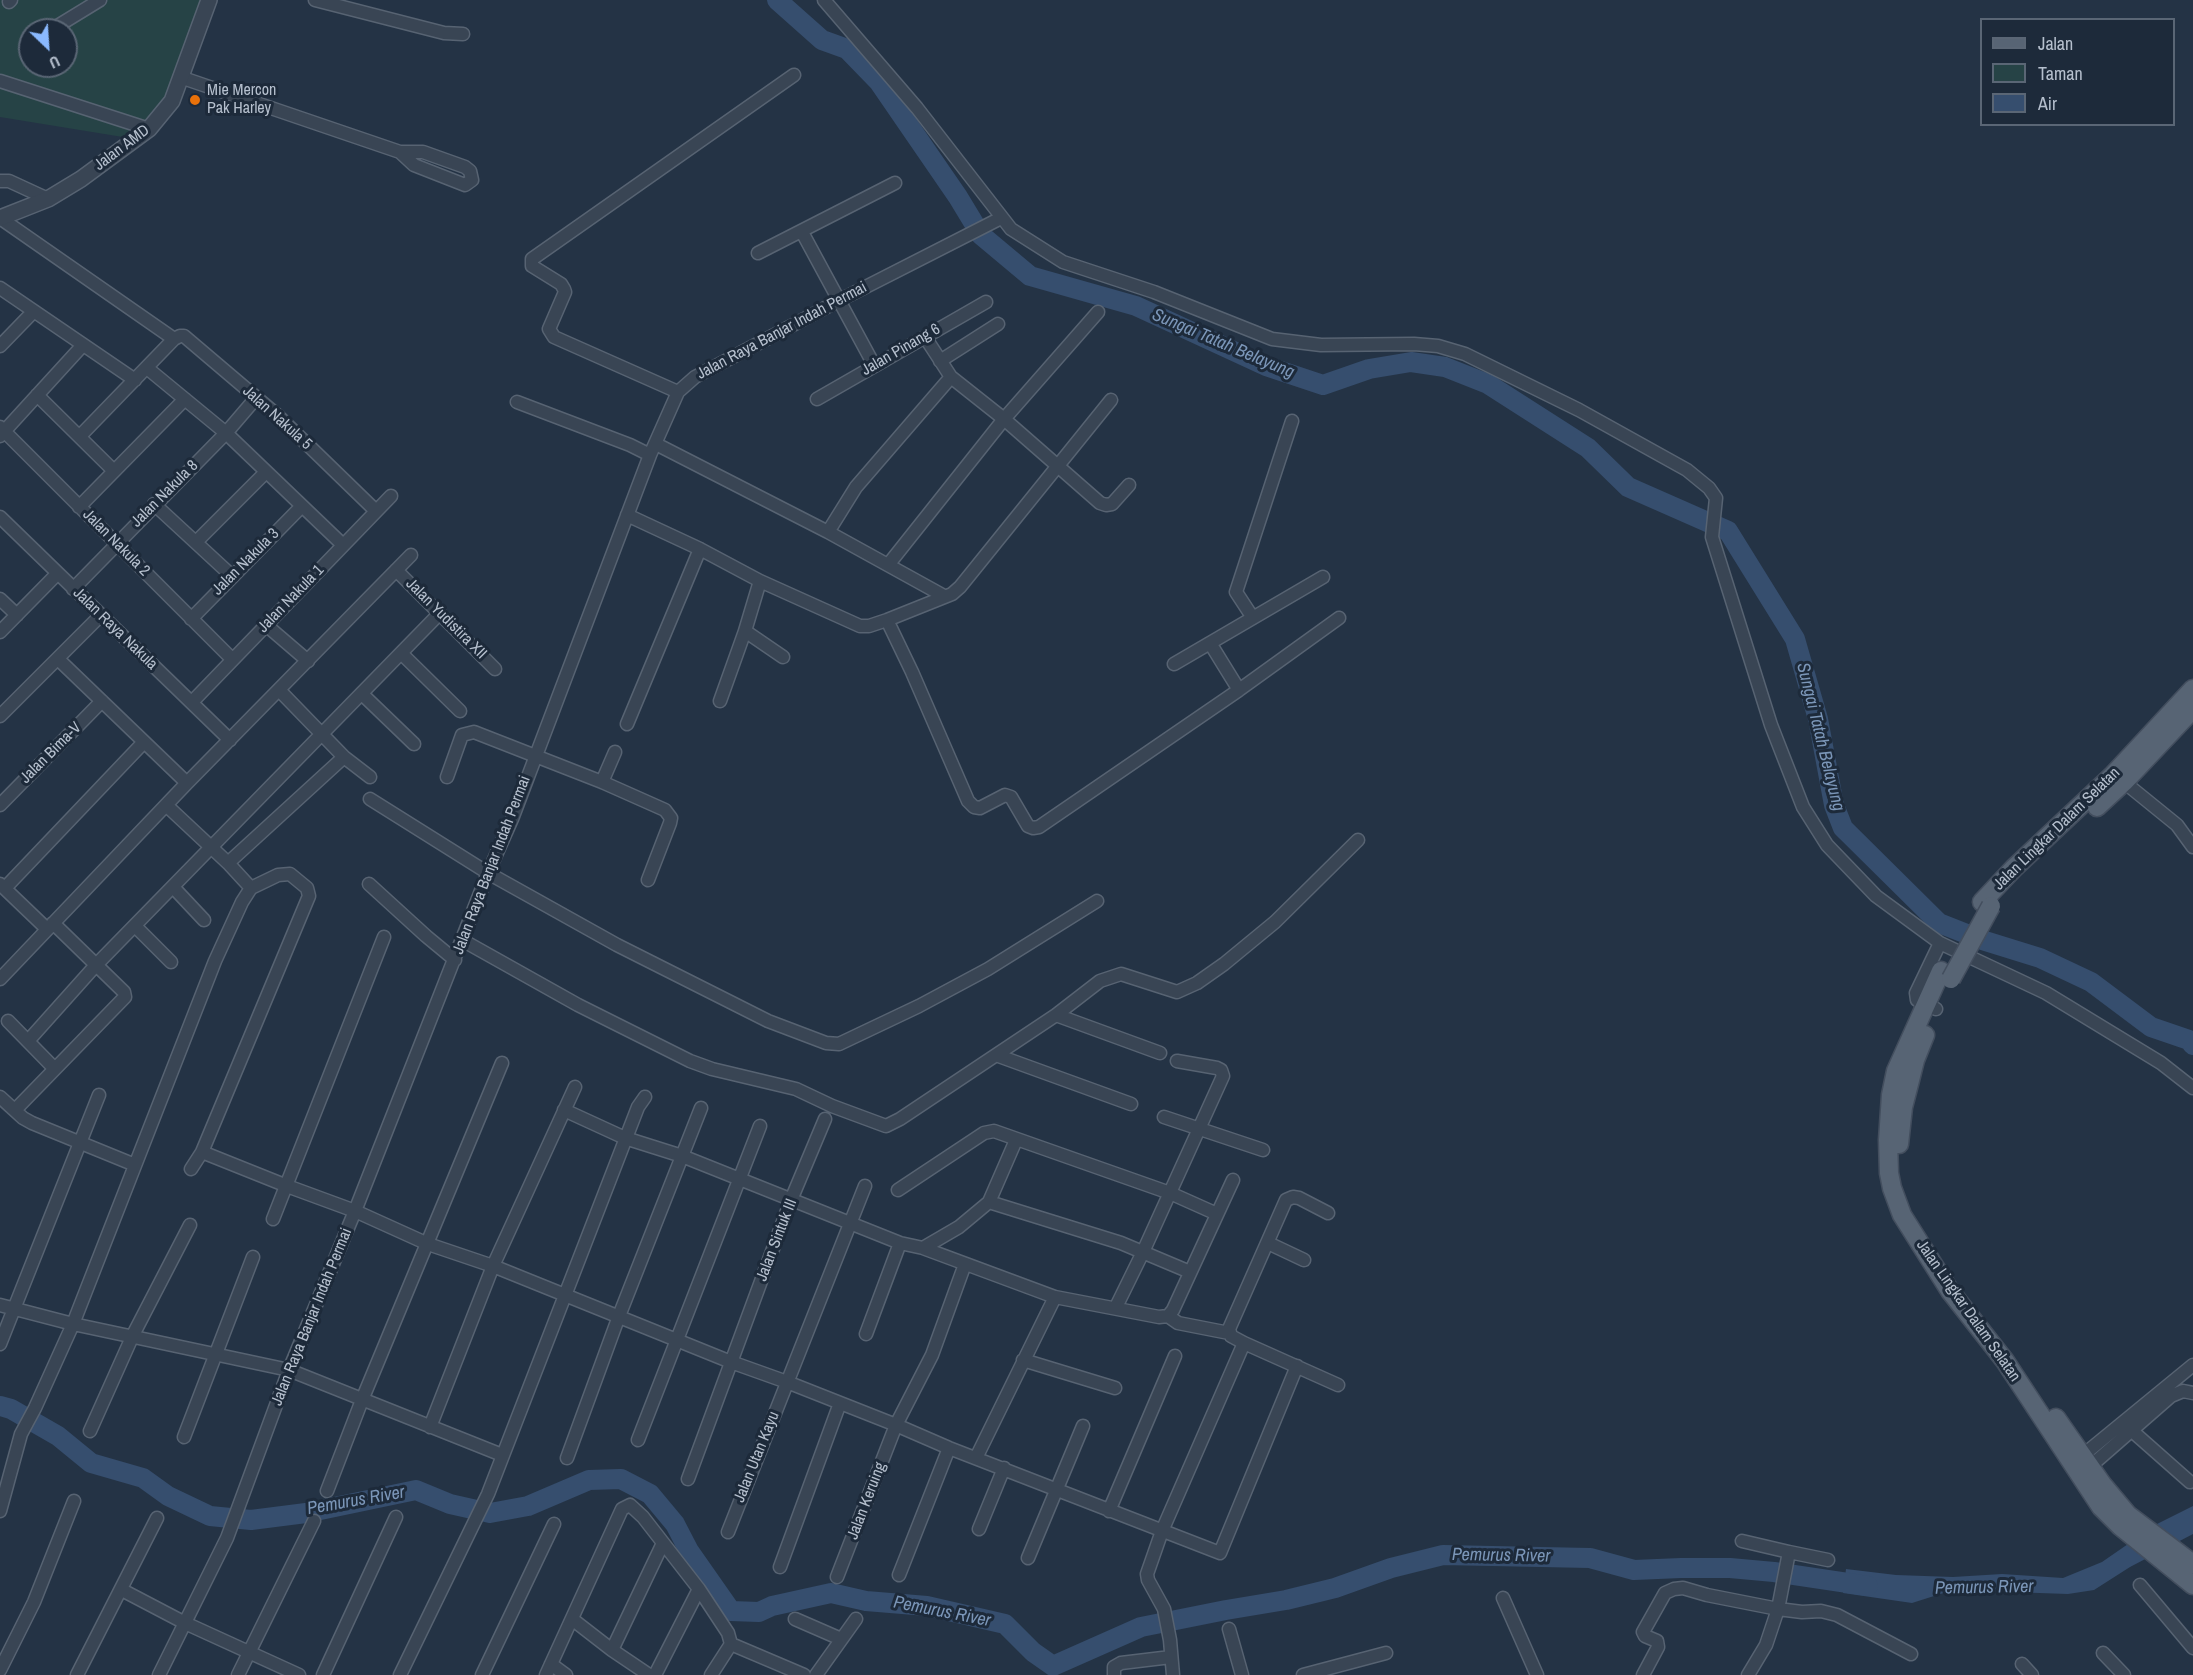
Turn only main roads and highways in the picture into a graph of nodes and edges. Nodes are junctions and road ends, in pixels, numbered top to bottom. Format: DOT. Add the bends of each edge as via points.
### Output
graph roads {
  1 [pos="2193,689"];
  2 [pos="2193,709"];
  3 [pos="1986,904"];
  4 [pos="2189,1572"];
  1 -- 3 [label="main road, Jalan Lingkar Dalam Selatan" via="2114,775 2014,868"];
  2 -- 3 [label="main road, Jalan Lingkar Dalam Selatan" via="2124,782"];
  3 -- 4 [label="main road, Jalan Lingkar Dalam Selatan, bridge" via="1931,1007 1900,1091 1901,1181 1909,1206 1968,1298 2012,1355 2084,1466 2114,1500 2124,1521"];
}
